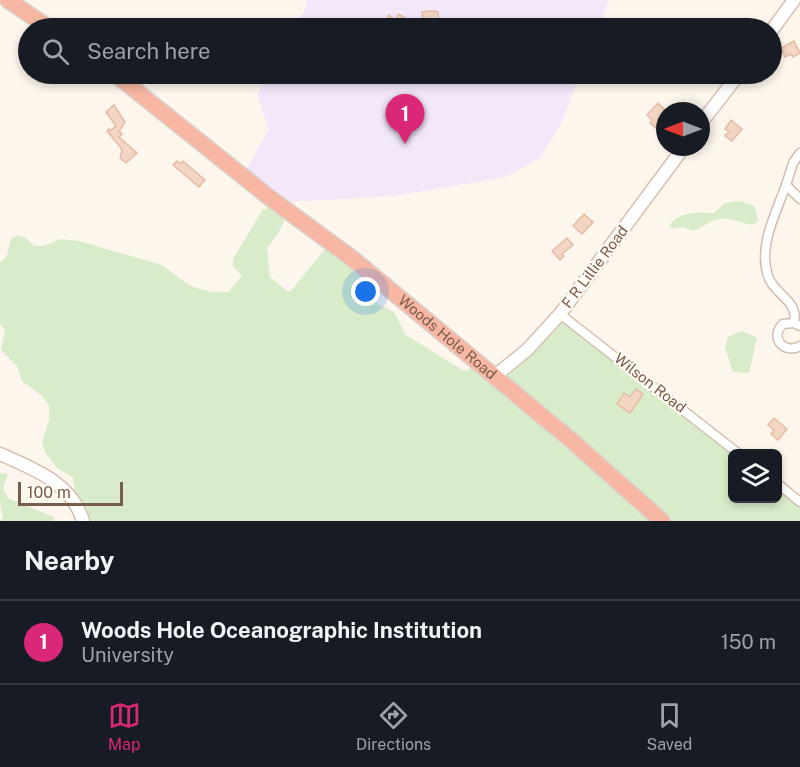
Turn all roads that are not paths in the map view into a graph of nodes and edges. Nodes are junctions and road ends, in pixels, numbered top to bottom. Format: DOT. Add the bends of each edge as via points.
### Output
graph roads {
  1 [pos="8,0"];
  2 [pos="794,0"];
  3 [pos="34,18"];
  4 [pos="780,18"];
  5 [pos="128,84"];
  6 [pos="731,84"];
  7 [pos="710,111"];
  8 [pos="800,153"];
  9 [pos="677,156"];
  10 [pos="786,185"];
  11 [pos="800,199"];
  12 [pos="560,314"];
  13 [pos="797,324"];
  14 [pos="800,346"];
  15 [pos="495,376"];
  16 [pos="734,449"];
  17 [pos="0,454"];
  18 [pos="782,488"];
  19 [pos="800,502"];
  20 [pos="83,521"];
  21 [pos="662,521"];
  1 -- 3 [label="highway"];
  2 -- 4 [label="street"];
  5 -- 15 [label="highway, Woods Hole Road" via="270,198 341,249"];
  6 -- 7 [label="street"];
  8 -- 10 [label="street"];
  9 -- 12 [label="street, F R Lillie Road"];
  10 -- 11 [label="street"];
  10 -- 13 [label="street" via="768,236 767,273 792,305"];
  12 -- 15 [label="street, F R Lillie Road" via="527,350"];
  12 -- 16 [label="street, Wilson Road"];
  13 -- 14 [label="street" via="783,324 777,336 784,348"];
  15 -- 21 [label="highway, Woods Hole Road"];
  17 -- 20 [label="street" via="56,482 72,499"];
  18 -- 19 [label="street"];
}
